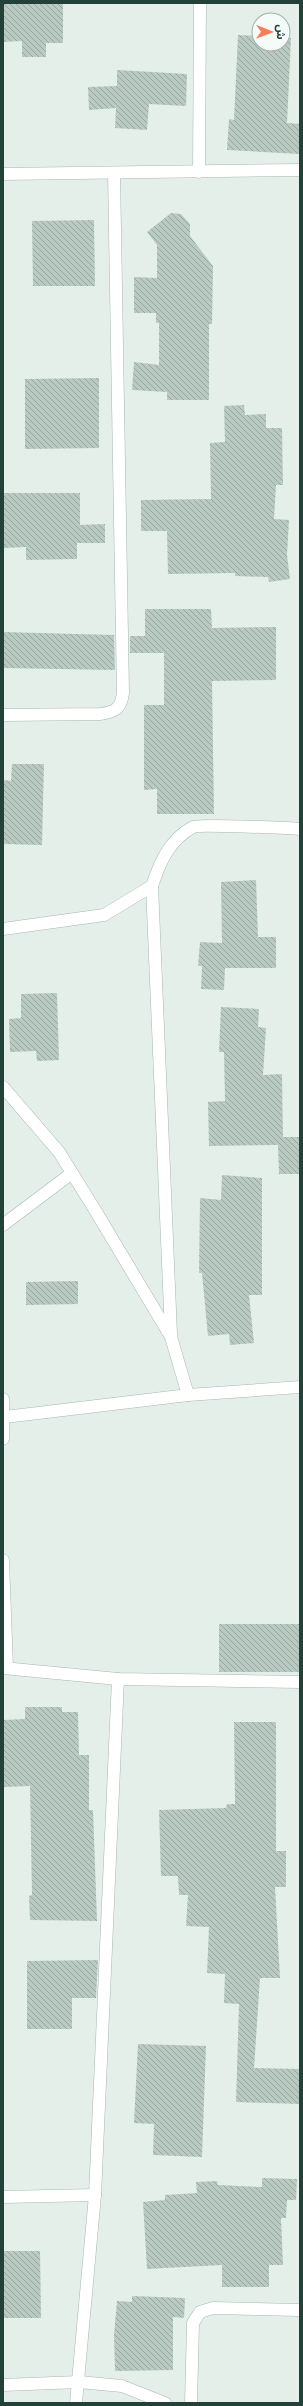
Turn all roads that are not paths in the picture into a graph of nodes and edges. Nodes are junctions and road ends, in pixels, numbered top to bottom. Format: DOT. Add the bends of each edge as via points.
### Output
graph roads {
  1 [pos="200,3"];
  2 [pos="300,170"];
  3 [pos="199,172"];
  4 [pos="114,173"];
  5 [pos="3,174"];
  6 [pos="3,715"];
  7 [pos="300,828"];
  8 [pos="152,886"];
  9 [pos="3,929"];
  10 [pos="3,1087"];
  11 [pos="72,1173"];
  12 [pos="3,1226"];
  13 [pos="171,1337"];
  14 [pos="300,1387"];
  15 [pos="188,1396"];
  16 [pos="3,1399"];
  17 [pos="4,1417"];
  18 [pos="3,1439"];
  19 [pos="3,1560"];
  20 [pos="5,1668"];
  21 [pos="118,1679"];
  22 [pos="300,1682"];
  23 [pos="95,2195"];
  24 [pos="3,2197"];
  25 [pos="300,2310"];
  26 [pos="79,2382"];
  27 [pos="3,2385"];
  28 [pos="76,2403"];
  29 [pos="165,2403"];
  30 [pos="191,2403"];
  1 -- 3 [label="street"];
  2 -- 3 [label="street"];
  3 -- 4 [label="street"];
  4 -- 5 [label="street"];
  4 -- 6 [label="street" via="124,693 122,704 114,712 100,714"];
  7 -- 8 [label="street" via="194,826 174,841 161,861"];
  8 -- 9 [label="street" via="104,916"];
  8 -- 13 [label="street"];
  10 -- 11 [label="street" via="16,1099 59,1152"];
  11 -- 12 [label="street"];
  11 -- 13 [label="street"];
  13 -- 15 [label="street"];
  14 -- 15 [label="street"];
  15 -- 17 [label="street"];
  16 -- 17 [label="street"];
  17 -- 18 [label="street"];
  19 -- 20 [label="street"];
  20 -- 21 [label="street"];
  21 -- 22 [label="street"];
  21 -- 23 [label="street"];
  23 -- 24 [label="street"];
  23 -- 26 [label="street"];
  25 -- 30 [label="street" via="213,2308 200,2312 193,2323"];
  26 -- 27 [label="street"];
  26 -- 28 [label="street"];
  26 -- 29 [label="street" via="122,2386"];
}
